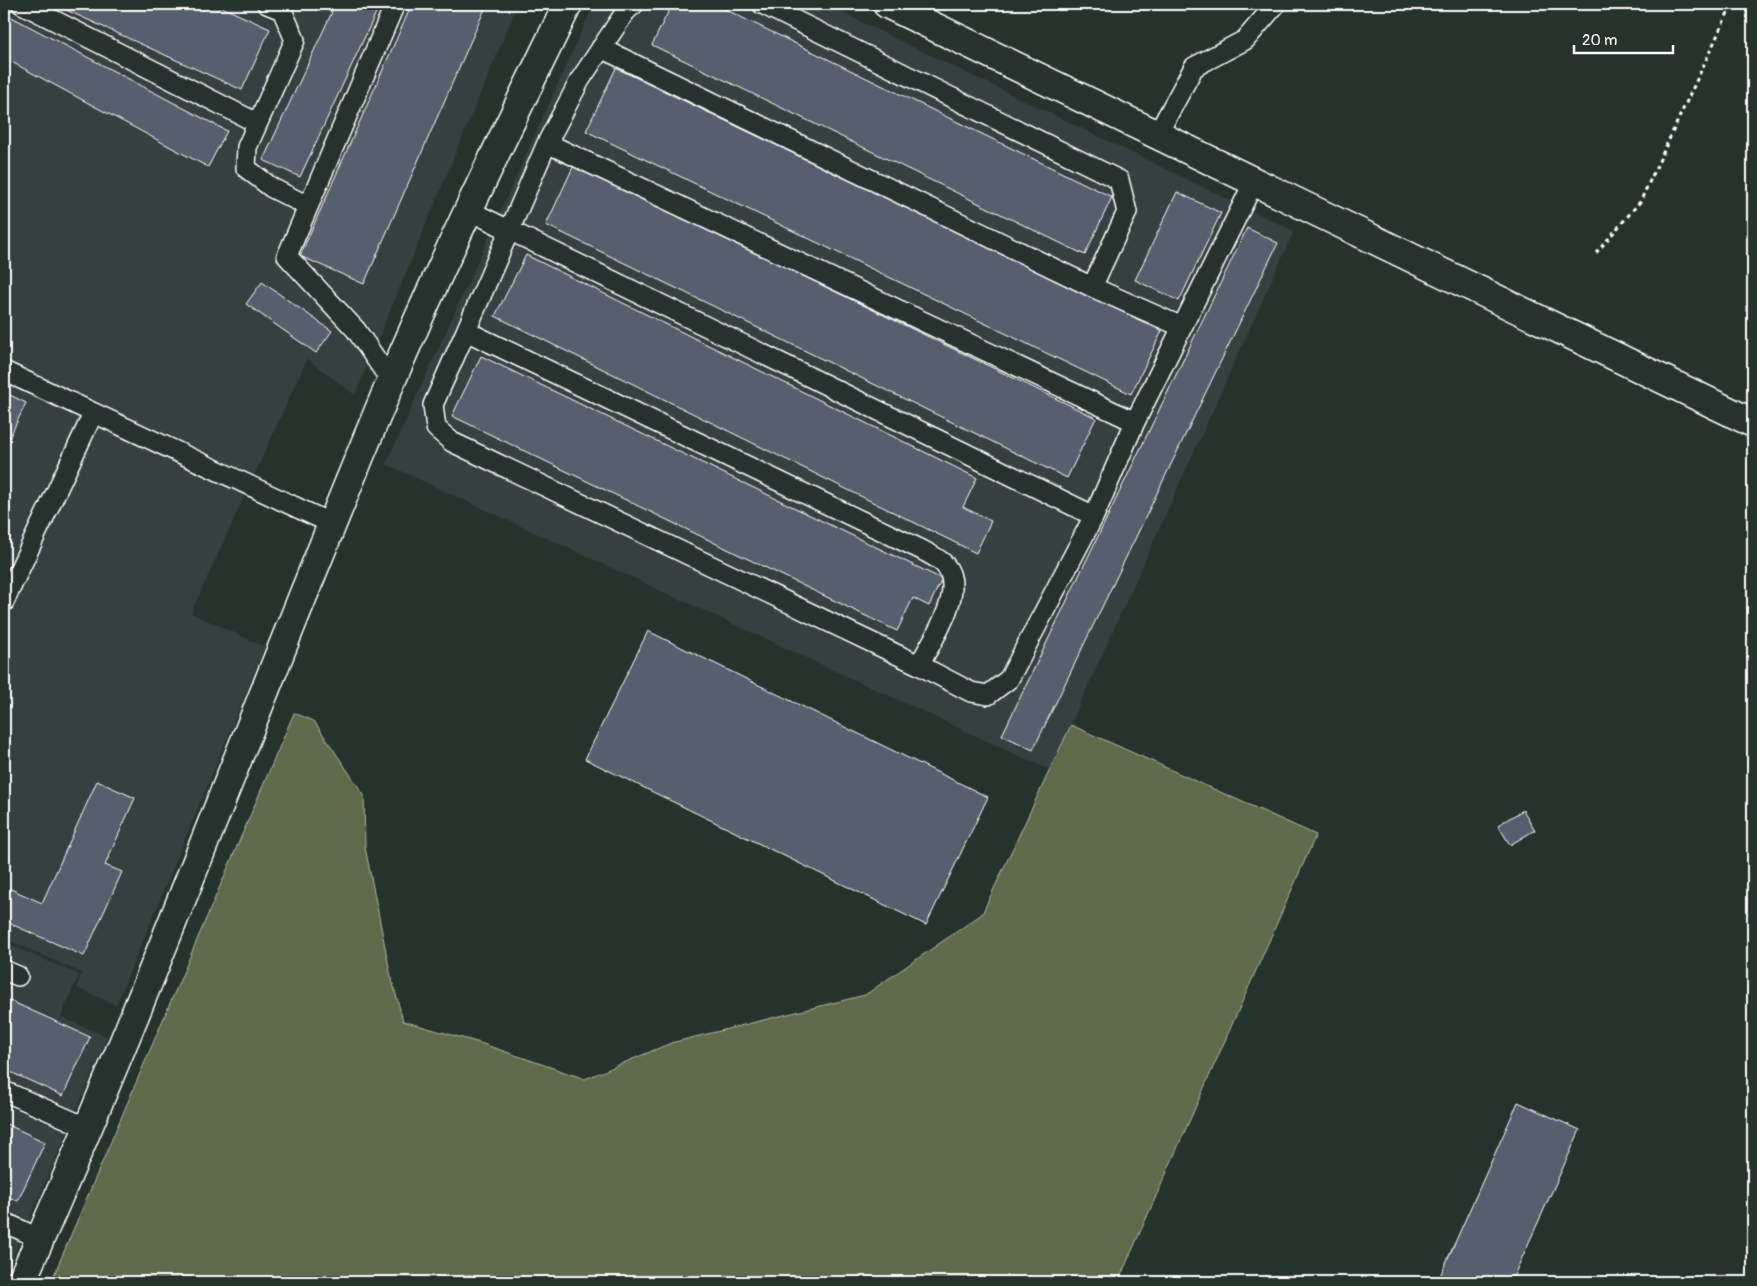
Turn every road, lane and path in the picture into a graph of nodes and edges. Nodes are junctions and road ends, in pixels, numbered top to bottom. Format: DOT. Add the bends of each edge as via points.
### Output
graph roads {
  1 [pos="22,4"];
  2 [pos="267,4"];
  3 [pos="395,4"];
  4 [pos="568,4"];
  5 [pos="634,4"];
  6 [pos="762,4"];
  7 [pos="887,4"];
  8 [pos="1276,4"];
  9 [pos="1732,4"];
  10 [pos="601,48"];
  11 [pos="257,123"];
  12 [pos="1157,135"];
  13 [pos="547,143"];
  14 [pos="1254,182"];
  15 [pos="308,206"];
  16 [pos="468,210"];
  17 [pos="510,231"];
  18 [pos="1596,253"];
  19 [pos="1092,287"];
  20 [pos="1182,327"];
  21 [pos="466,331"];
  22 [pos="4,371"];
  23 [pos="391,381"];
  24 [pos="93,414"];
  25 [pos="1135,422"];
  26 [pos="1753,422"];
  27 [pos="1094,516"];
  28 [pos="332,524"];
  29 [pos="4,602"];
  30 [pos="919,665"];
  31 [pos="4,1091"];
  32 [pos="88,1128"];
  33 [pos="4,1222"];
  34 [pos="40,1239"];
  35 [pos="21,1282"];
  1 -- 11 [label="lane"];
  2 -- 11 [label="lane" via="282,10 295,40"];
  3 -- 15 [label="lane"];
  4 -- 16 [label="street"];
  5 -- 10 [label="lane"];
  6 -- 19 [label="lane" via="1119,180 1127,212"];
  7 -- 12 [label="street"];
  8 -- 12 [label="lane" via="1245,40 1194,67"];
  9 -- 18 [label="path" via="1640,202"];
  10 -- 13 [label="lane"];
  10 -- 19 [label="lane"];
  11 -- 15 [label="lane" via="247,147 246,168 272,188"];
  12 -- 14 [label="street"];
  13 -- 17 [label="lane"];
  13 -- 25 [label="lane"];
  14 -- 20 [label="lane"];
  14 -- 26 [label="street"];
  15 -- 23 [label="lane" via="287,256 356,330"];
  16 -- 17 [label="lane"];
  16 -- 23 [label="street"];
  17 -- 21 [label="lane"];
  17 -- 27 [label="lane"];
  19 -- 20 [label="lane"];
  20 -- 25 [label="lane"];
  21 -- 30 [label="lane" via="922,550 945,565 953,586 949,605"];
  21 -- 30 [label="lane" via="433,405 436,428 452,442"];
  22 -- 24 [label="lane"];
  23 -- 28 [label="street"];
  24 -- 28 [label="lane"];
  24 -- 29 [label="lane"];
  25 -- 27 [label="lane"];
  27 -- 30 [label="lane" via="1010,679 988,695 971,692"];
  28 -- 32 [label="street"];
  31 -- 32 [label="lane"];
  32 -- 34 [label="street"];
  33 -- 34 [label="lane"];
  34 -- 35 [label="street"];
}
